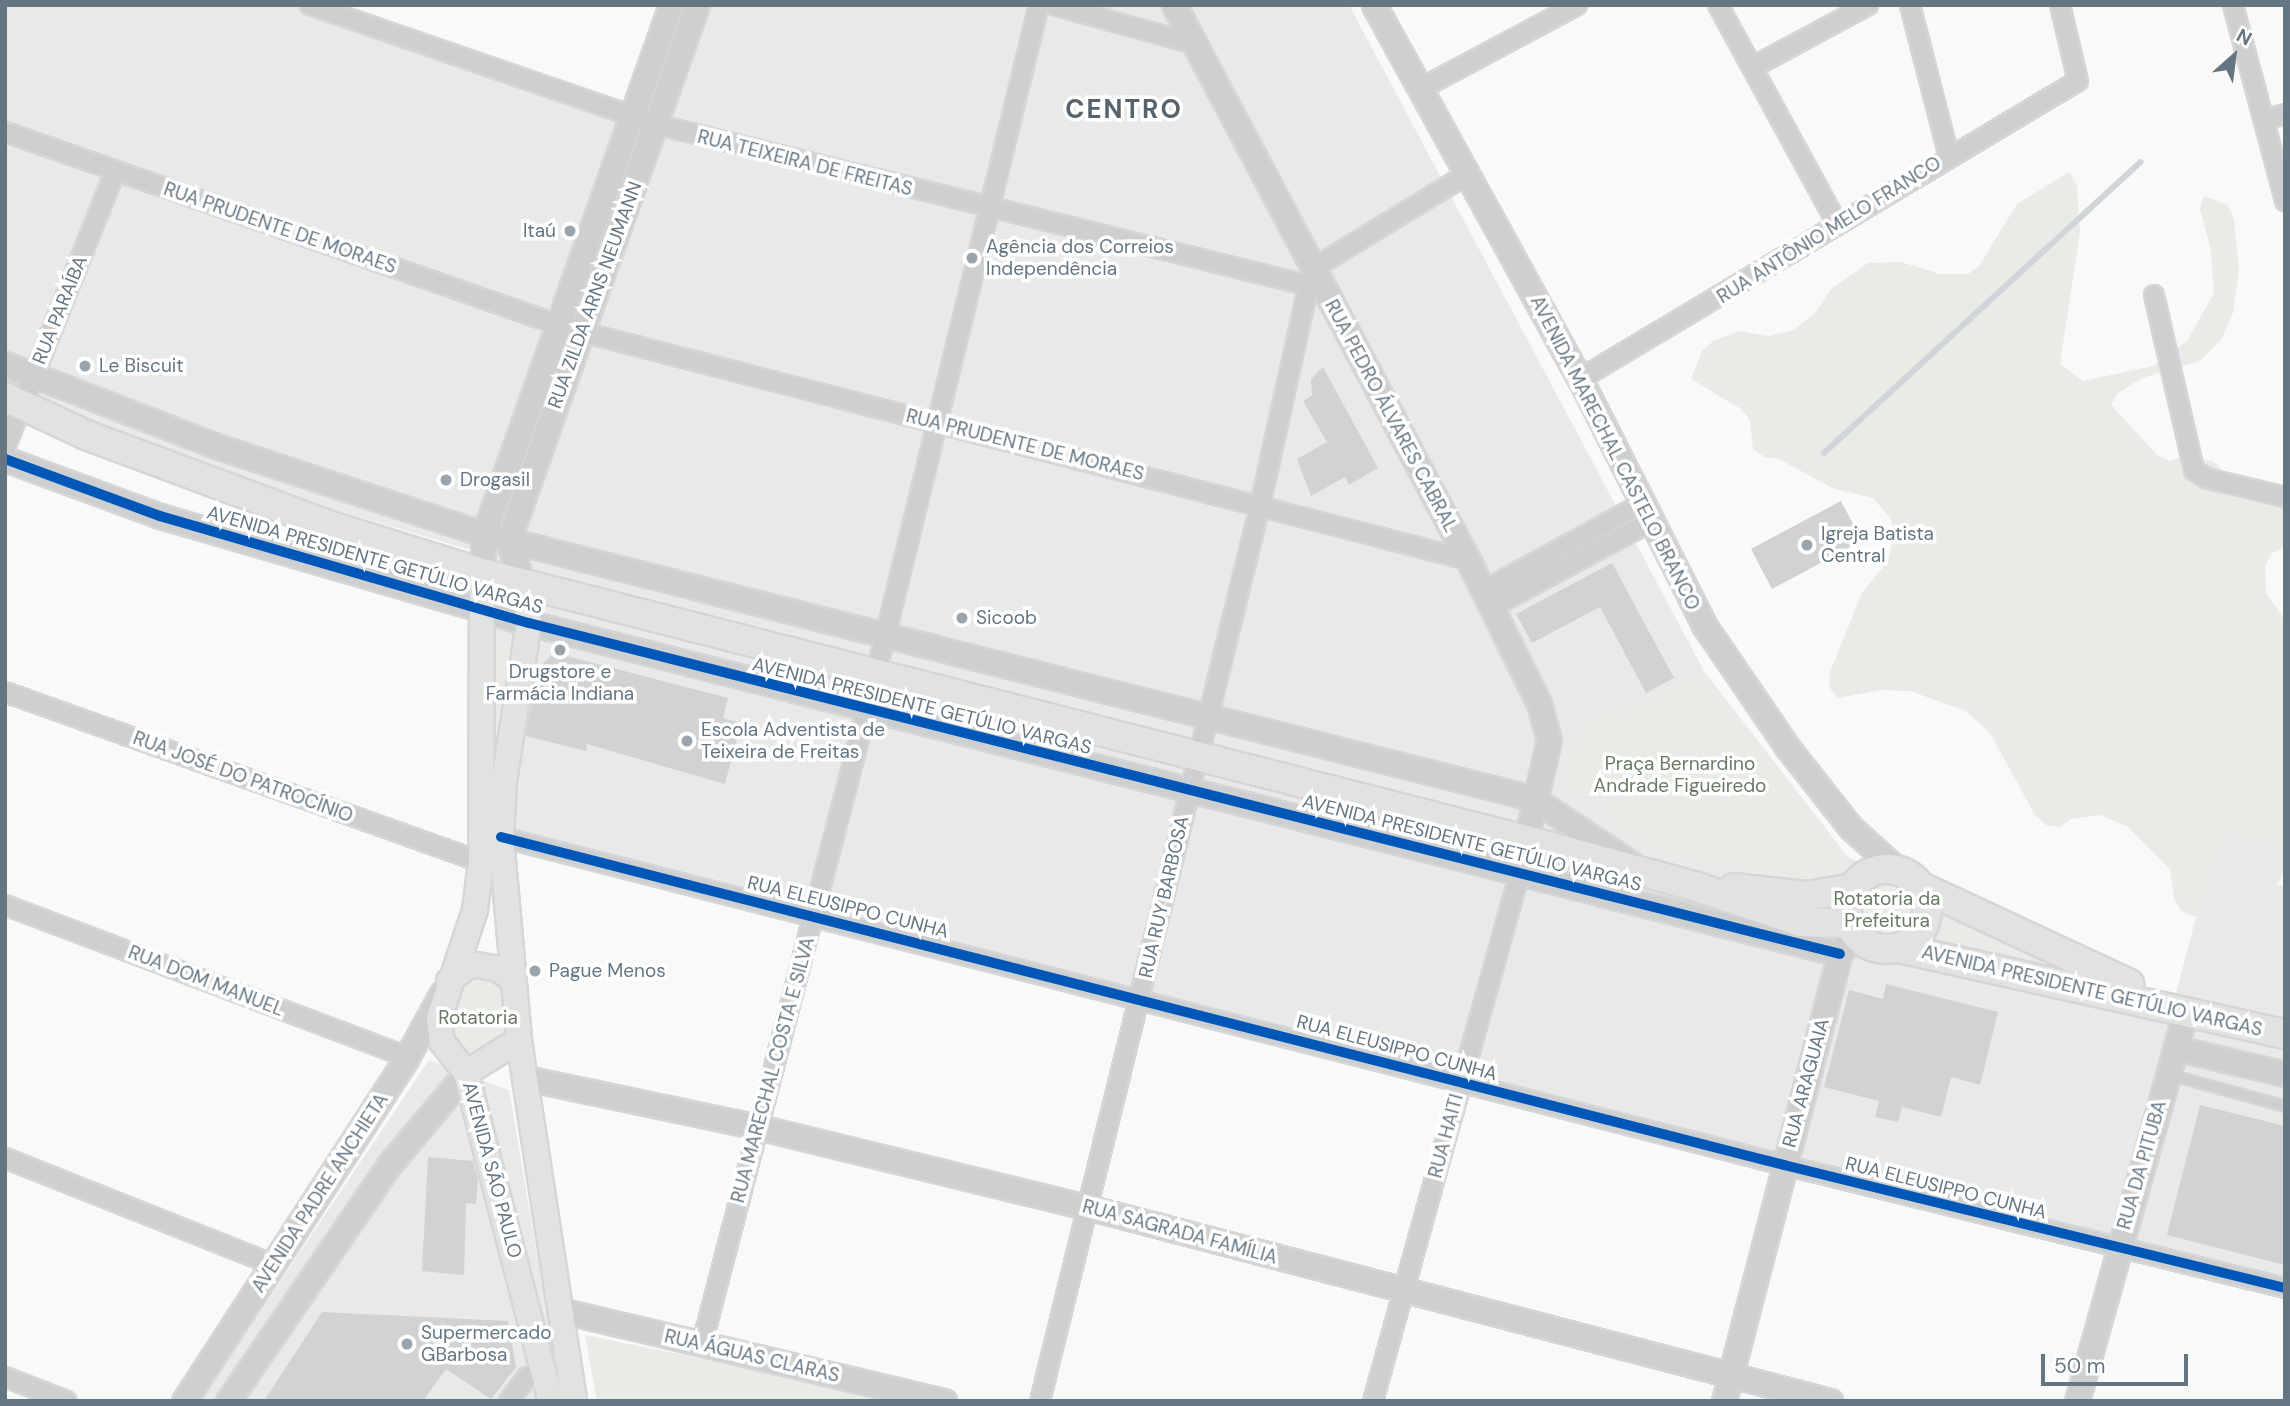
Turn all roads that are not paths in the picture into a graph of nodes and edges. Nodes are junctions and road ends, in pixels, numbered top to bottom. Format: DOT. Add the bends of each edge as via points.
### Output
graph roads {
  1 [pos="310,5"];
  2 [pos="671,5"];
  3 [pos="697,5"];
  4 [pos="1039,5"];
  5 [pos="1053,5"];
  6 [pos="1174,5"];
  7 [pos="1374,5"];
  8 [pos="1577,5"];
  9 [pos="1718,5"];
  10 [pos="1868,5"];
  11 [pos="1910,5"];
  12 [pos="2060,5"];
  13 [pos="2232,5"];
  14 [pos="1195,44"];
  15 [pos="1753,67"];
  16 [pos="1420,89"];
  17 [pos="2285,114"];
  18 [pos="629,117"];
  19 [pos="2264,120"];
  20 [pos="656,124"];
  21 [pos="5,132"];
  22 [pos="1949,157"];
  23 [pos="115,171"];
  24 [pos="1466,175"];
  25 [pos="2285,201"];
  26 [pos="987,209"];
  27 [pos="1837,223"];
  28 [pos="1311,278"];
  29 [pos="2154,295"];
  30 [pos="556,324"];
  31 [pos="582,332"];
  32 [pos="5,364"];
  33 [pos="33,378"];
  34 [pos="1580,379"];
  35 [pos="14,401"];
  36 [pos="937,422"];
  37 [pos="5,448"];
  38 [pos="5,459"];
  39 [pos="2285,497"];
  40 [pos="1260,506"];
  41 [pos="1648,511"];
  42 [pos="484,534"];
  43 [pos="508,541"];
  44 [pos="1468,560"];
  45 [pos="482,573"];
  46 [pos="523,584"];
  47 [pos="1488,599"];
  48 [pos="480,610"];
  49 [pos="529,623"];
  50 [pos="886,632"];
  51 [pos="876,674"];
  52 [pos="5,692"];
  53 [pos="866,711"];
  54 [pos="1209,713"];
  55 [pos="1198,755"];
  56 [pos="1189,790"];
  57 [pos="1537,801"];
  58 [pos="501,837"];
  59 [pos="1527,840"];
  60 [pos="481,862"];
  61 [pos="1520,872"];
  62 [pos="1645,873"];
  63 [pos="1909,878"];
  64 [pos="1694,886"];
  65 [pos="1576,887"];
  66 [pos="1853,888"];
  67 [pos="5,905"];
  68 [pos="813,916"];
  69 [pos="1847,936"];
  70 [pos="1899,948"];
  71 [pos="512,980"];
  72 [pos="449,981"];
  73 [pos="1141,998"];
  74 [pos="2186,1011"];
  75 [pos="2285,1023"];
  76 [pos="2285,1034"];
  77 [pos="519,1040"];
  78 [pos="2175,1048"];
  79 [pos="407,1057"];
  80 [pos="466,1073"];
  81 [pos="2168,1074"];
  82 [pos="2285,1074"];
  83 [pos="526,1078"];
  84 [pos="1461,1083"];
  85 [pos="2285,1106"];
  86 [pos="758,1127"];
  87 [pos="5,1158"];
  88 [pos="1784,1165"];
  89 [pos="1087,1208"];
  90 [pos="2119,1249"];
  91 [pos="274,1265"];
  92 [pos="2285,1288"];
  93 [pos="1403,1292"];
  94 [pos="559,1310"];
  95 [pos="702,1344"];
  96 [pos="546,1370"];
  97 [pos="1731,1375"];
  98 [pos="5,1377"];
  99 [pos="67,1401"];
  100 [pos="184,1401"];
  101 [pos="228,1401"];
  102 [pos="509,1401"];
  103 [pos="551,1401"];
  104 [pos="573,1401"];
  105 [pos="944,1401"];
  106 [pos="1040,1401"];
  107 [pos="1373,1401"];
  108 [pos="1724,1401"];
  109 [pos="1830,1401"];
  110 [pos="2077,1401"];
  1 -- 18 [label="street, RUA TEIXEIRA DE FREITAS"];
  2 -- 18 [label="street, RUA ZILDA ARNS NEUMANN"];
  3 -- 20 [label="street, RUA ZILDA ARNS NEUMANN"];
  4 -- 26 [label="street"];
  5 -- 14 [label="street"];
  6 -- 14 [label="street, RUA PEDRO ÁLVARES CABRAL"];
  7 -- 16 [label="street, AVENIDA MARECHAL CASTELO BRANCO"];
  8 -- 16 [label="street"];
  9 -- 15 [label="street"];
  10 -- 15 [label="street"];
  11 -- 22 [label="street"];
  12 -- 22 [label="street, RUA ANTÔNIO MELO FRANCO" via="2078,81"];
  13 -- 19 [label="street"];
  14 -- 28 [label="street, RUA PEDRO ÁLVARES CABRAL"];
  15 -- 27 [label="street"];
  16 -- 24 [label="street, AVENIDA MARECHAL CASTELO BRANCO"];
  17 -- 19 [label="street"];
  18 -- 20 [label="street, RUA TEIXEIRA DE FREITAS"];
  18 -- 30 [label="street, RUA ZILDA ARNS NEUMANN"];
  19 -- 25 [label="street"];
  20 -- 26 [label="street, RUA TEIXEIRA DE FREITAS"];
  20 -- 31 [label="street, RUA ZILDA ARNS NEUMANN"];
  21 -- 23 [label="street, RUA PRUDENTE DE MORAES"];
  22 -- 27 [label="street, RUA ANTÔNIO MELO FRANCO"];
  23 -- 30 [label="street, RUA PRUDENTE DE MORAES"];
  23 -- 33 [label="street, RUA PARAÍBA"];
  24 -- 28 [label="street"];
  24 -- 34 [label="street, AVENIDA MARECHAL CASTELO BRANCO"];
  26 -- 28 [label="street, RUA TEIXEIRA DE FREITAS"];
  26 -- 36 [label="street"];
  27 -- 34 [label="street, RUA ANTÔNIO MELO FRANCO"];
  28 -- 40 [label="street, RUA RUY BARBOSA"];
  28 -- 44 [label="street, RUA PEDRO ÁLVARES CABRAL"];
  29 -- 39 [label="street" via="2194,470 2206,478"];
  30 -- 42 [label="street, RUA ZILDA ARNS NEUMANN"];
  31 -- 36 [label="street, RUA PRUDENTE DE MORAES"];
  31 -- 43 [label="street, RUA ZILDA ARNS NEUMANN"];
  32 -- 33 [label="street, AVENIDA PRESIDENTE GETÚLIO VARGAS"];
  33 -- 35 [label="street, RUA PARAÍBA"];
  33 -- 42 [label="street, AVENIDA PRESIDENTE GETÚLIO VARGAS" via="317,481"];
  34 -- 41 [label="street, AVENIDA MARECHAL CASTELO BRANCO"];
  35 -- 37 [label="street, RUA PARAÍBA"];
  35 -- 45 [label="main road, AVENIDA PRESIDENTE GETÚLIO VARGAS" via="86,435 331,526"];
  36 -- 40 [label="street, RUA PRUDENTE DE MORAES"];
  36 -- 50 [label="street"];
  38 -- 48 [label="street, AVENIDA PRESIDENTE GETÚLIO VARGAS" via="160,516"];
  40 -- 44 [label="street, RUA PRUDENTE DE MORAES"];
  40 -- 54 [label="street, RUA RUY BARBOSA"];
  41 -- 47 [label="street"];
  41 -- 63 [label="street, AVENIDA MARECHAL CASTELO BRANCO" via="1704,625 1788,748 1851,828"];
  42 -- 43 [label="street, AVENIDA PRESIDENTE GETÚLIO VARGAS"];
  42 -- 45 [label="street, RUA ZILDA ARNS NEUMANN"];
  43 -- 46 [label="street"];
  43 -- 50 [label="street, AVENIDA PRESIDENTE GETÚLIO VARGAS"];
  44 -- 47 [label="street, RUA PEDRO ÁLVARES CABRAL"];
  45 -- 46 [label="main road, AVENIDA PRESIDENTE GETÚLIO VARGAS"];
  45 -- 48 [label="main road, AVENIDA SÃO PAULO"];
  46 -- 49 [label="main road, AVENIDA SÃO PAULO"];
  46 -- 51 [label="main road, AVENIDA PRESIDENTE GETÚLIO VARGAS"];
  47 -- 57 [label="street, RUA PEDRO ÁLVARES CABRAL" via="1546,724 1549,740"];
  48 -- 49 [label="street, AVENIDA PRESIDENTE GETÚLIO VARGAS"];
  48 -- 60 [label="main road, AVENIDA SÃO PAULO"];
  49 -- 53 [label="street, AVENIDA PRESIDENTE GETÚLIO VARGAS"];
  49 -- 58 [label="main road, AVENIDA SÃO PAULO" via="504,781"];
  50 -- 51 [label="street, RUA MARECHAL COSTA E SILVA"];
  50 -- 54 [label="street, AVENIDA PRESIDENTE GETÚLIO VARGAS"];
  51 -- 53 [label="street, RUA MARECHAL COSTA E SILVA"];
  51 -- 55 [label="main road, AVENIDA PRESIDENTE GETÚLIO VARGAS"];
  52 -- 60 [label="street, RUA JOSÉ DO PATROCÍNIO"];
  53 -- 56 [label="street, AVENIDA PRESIDENTE GETÚLIO VARGAS"];
  53 -- 68 [label="street, RUA MARECHAL COSTA E SILVA"];
  54 -- 55 [label="street, RUA RUY BARBOSA"];
  54 -- 57 [label="street, AVENIDA PRESIDENTE GETÚLIO VARGAS"];
  55 -- 56 [label="street, RUA RUY BARBOSA"];
  55 -- 59 [label="main road, AVENIDA PRESIDENTE GETÚLIO VARGAS"];
  56 -- 61 [label="street, AVENIDA PRESIDENTE GETÚLIO VARGAS"];
  56 -- 73 [label="street, RUA RUY BARBOSA"];
  57 -- 59 [label="street, RUA PEDRO ÁLVARES CABRAL"];
  57 -- 62 [label="street, AVENIDA PRESIDENTE GETÚLIO VARGAS"];
  58 -- 68 [label="street, RUA ELEUSIPPO CUNHA"];
  58 -- 71 [label="main road, AVENIDA SÃO PAULO"];
  59 -- 62 [label="main road, AVENIDA PRESIDENTE GETÚLIO VARGAS"];
  60 -- 72 [label="main road, AVENIDA SÃO PAULO" via="475,910"];
  61 -- 65 [label="street, AVENIDA PRESIDENTE GETÚLIO VARGAS"];
  61 -- 84 [label="street, RUA HAITI"];
  62 -- 64 [label="main road, AVENIDA PRESIDENTE GETÚLIO VARGAS"];
  62 -- 65 [label="street"];
  63 -- 66 [label="main road" via="1873,872"];
  63 -- 70 [label="main road" via="1927,915 1917,935"];
  63 -- 75 [label="main road, AVENIDA PRESIDENTE GETÚLIO VARGAS" via="2129,984"];
  64 -- 66 [label="main road, AVENIDA PRESIDENTE GETÚLIO VARGAS" via="1807,896"];
  64 -- 69 [label="main road, AVENIDA PRESIDENTE GETÚLIO VARGAS"];
  65 -- 69 [label="street, AVENIDA PRESIDENTE GETÚLIO VARGAS"];
  66 -- 69 [label="main road"];
  67 -- 79 [label="street, RUA DOM MANUEL"];
  68 -- 73 [label="street, RUA ELEUSIPPO CUNHA"];
  68 -- 86 [label="street, RUA MARECHAL COSTA E SILVA"];
  69 -- 70 [label="main road" via="1884,949"];
  69 -- 88 [label="street, RUA ARAGUAIA"];
  70 -- 74 [label="main road, AVENIDA PRESIDENTE GETÚLIO VARGAS"];
  71 -- 72 [label="main road" via="499,969 477,965 466,967"];
  71 -- 77 [label="main road, AVENIDA SÃO PAULO"];
  72 -- 79 [label="street, AVENIDA PADRE ANCHIETA"];
  72 -- 80 [label="main road, AVENIDA SÃO PAULO" via="439,1018 440,1036"];
  73 -- 84 [label="street, RUA ELEUSIPPO CUNHA"];
  73 -- 89 [label="street, RUA RUY BARBOSA"];
  74 -- 76 [label="main road, AVENIDA PRESIDENTE GETÚLIO VARGAS"];
  74 -- 78 [label="street, RUA DA PITUBA"];
  77 -- 80 [label="main road"];
  77 -- 83 [label="main road, AVENIDA SÃO PAULO"];
  78 -- 81 [label="street, RUA DA PITUBA"];
  78 -- 82 [label="street, AVENIDA PRESIDENTE GETÚLIO VARGAS"];
  79 -- 91 [label="street, AVENIDA PADRE ANCHIETA"];
  80 -- 96 [label="main road, AVENIDA SÃO PAULO"];
  80 -- 101 [label="street, AVENIDA PADRE ANCHIETA" via="389,1165"];
  81 -- 85 [label="lane"];
  81 -- 90 [label="street, RUA DA PITUBA"];
  83 -- 86 [label="street, RUA SAGRADA FAMÍLIA"];
  83 -- 94 [label="main road, AVENIDA SÃO PAULO"];
  84 -- 88 [label="street, RUA ELEUSIPPO CUNHA"];
  84 -- 93 [label="street, RUA HAITI"];
  86 -- 89 [label="street, RUA SAGRADA FAMÍLIA"];
  86 -- 95 [label="street, RUA MARECHAL COSTA E SILVA"];
  87 -- 91 [label="street"];
  88 -- 90 [label="street, RUA ELEUSIPPO CUNHA"];
  88 -- 97 [label="street, RUA ARAGUAIA"];
  89 -- 93 [label="street, RUA SAGRADA FAMÍLIA"];
  89 -- 106 [label="street, RUA RUY BARBOSA"];
  90 -- 92 [label="street, RUA ELEUSIPPO CUNHA"];
  90 -- 110 [label="street, RUA DA PITUBA"];
  91 -- 100 [label="street, AVENIDA PADRE ANCHIETA"];
  93 -- 97 [label="street, RUA SAGRADA FAMÍLIA"];
  93 -- 107 [label="street, RUA HAITI"];
  94 -- 95 [label="street, RUA ÁGUAS CLARAS"];
  94 -- 104 [label="main road, AVENIDA SÃO PAULO"];
  95 -- 105 [label="street, RUA ÁGUAS CLARAS"];
  96 -- 102 [label="street" via="527,1377"];
  96 -- 103 [label="main road, AVENIDA SÃO PAULO"];
  97 -- 108 [label="street, RUA ARAGUAIA"];
  97 -- 109 [label="street, RUA SAGRADA FAMÍLIA"];
  98 -- 99 [label="street"];
}
